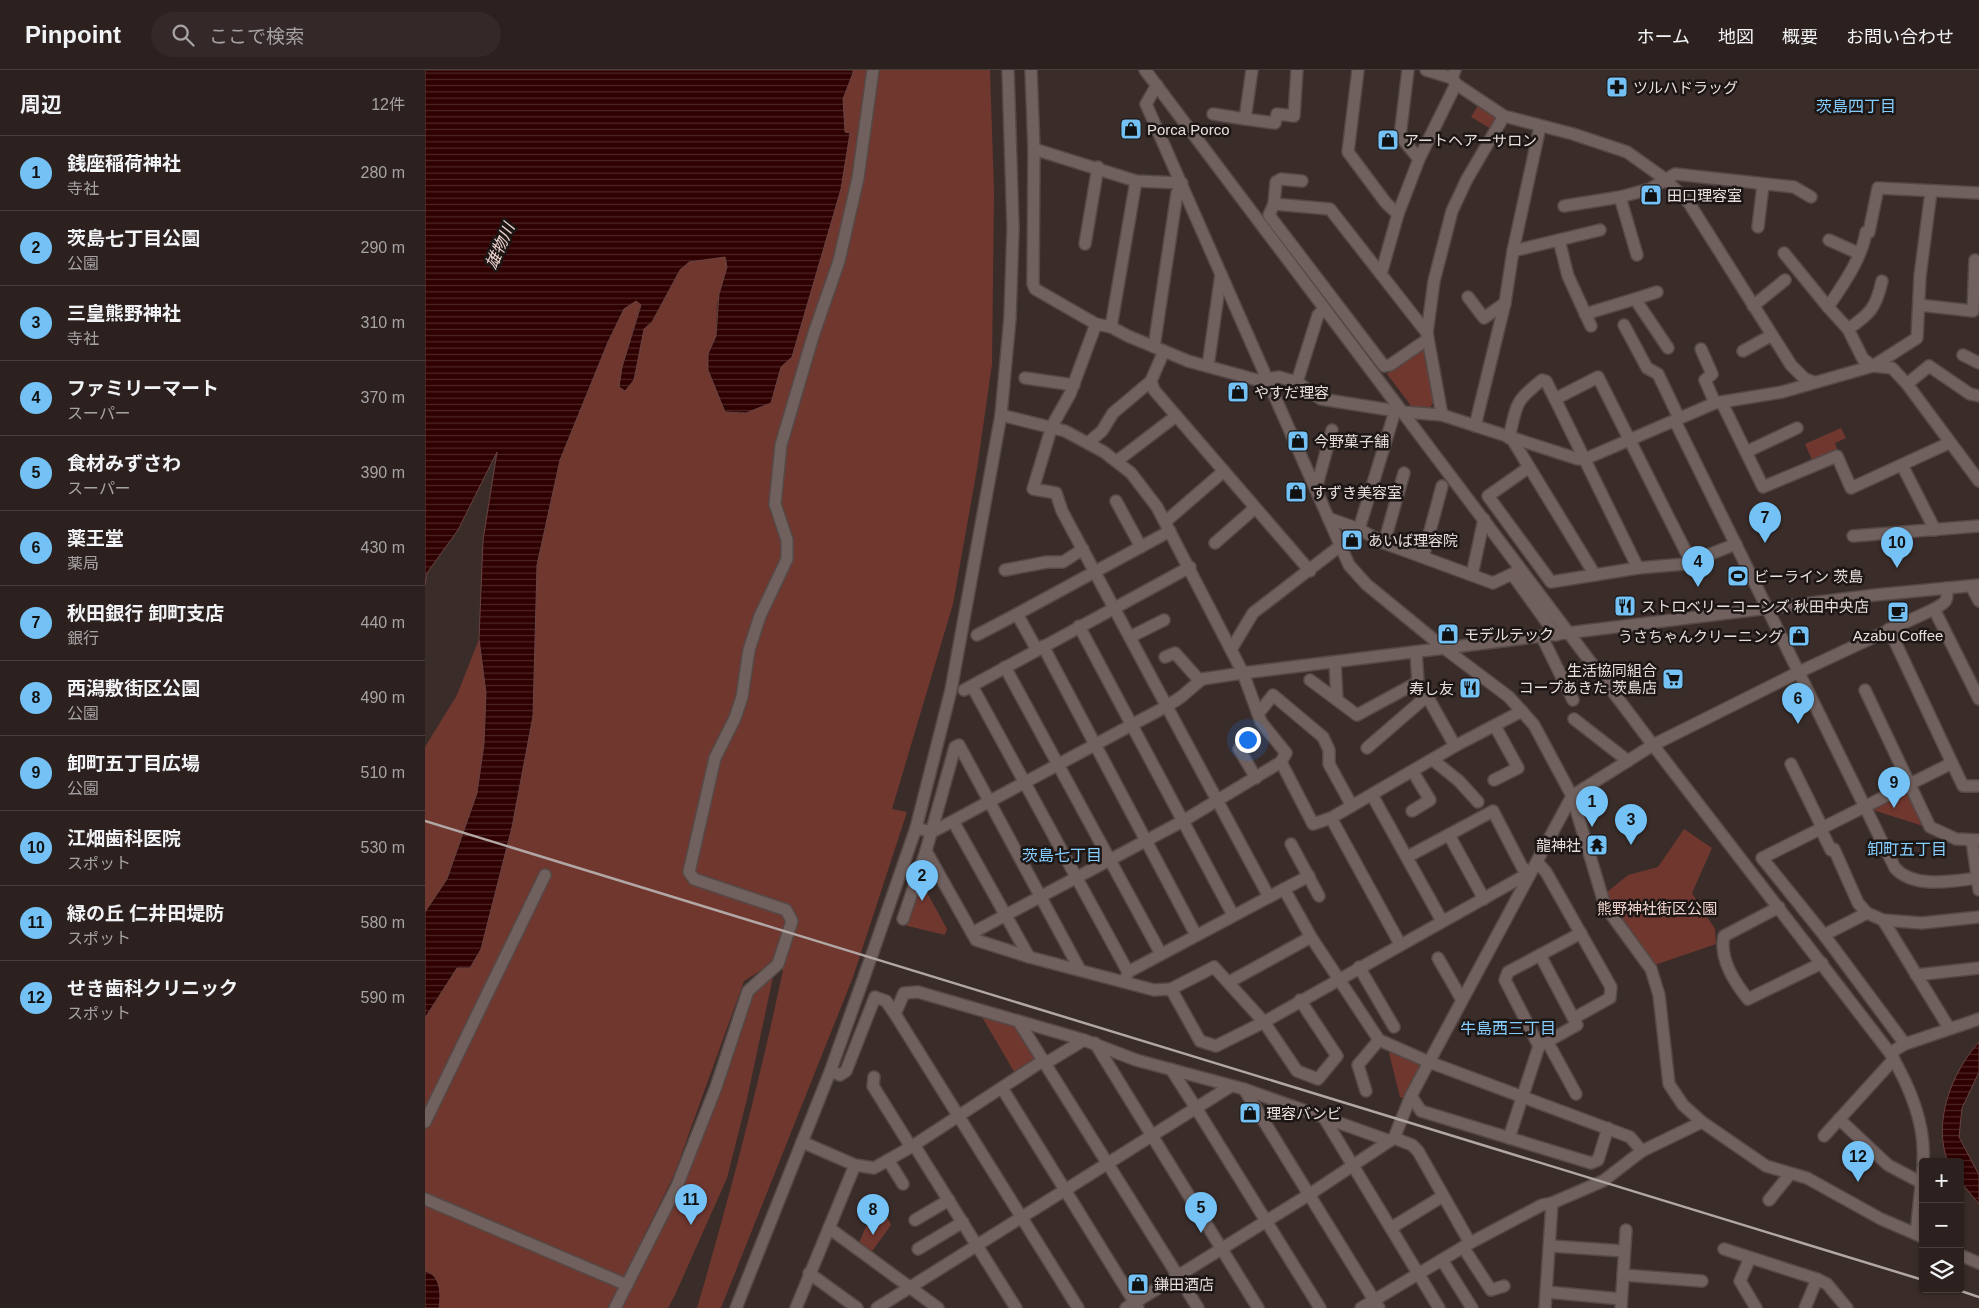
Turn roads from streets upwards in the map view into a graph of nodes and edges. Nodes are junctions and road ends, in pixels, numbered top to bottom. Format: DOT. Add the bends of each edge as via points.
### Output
graph roads {
  1 [pos="873,70"];
  2 [pos="1008,70"];
  3 [pos="1031,70"];
  4 [pos="1145,70"];
  5 [pos="1251,70"];
  6 [pos="1297,70"];
  7 [pos="1358,70"];
  8 [pos="1409,70"];
  9 [pos="1425,70"];
  10 [pos="1454,77"];
  11 [pos="1157,86"];
  12 [pos="1213,114"];
  13 [pos="1504,116"];
  14 [pos="1245,118"];
  15 [pos="1540,127"];
  16 [pos="1034,149"];
  17 [pos="1419,159"];
  18 [pos="1099,168"];
  19 [pos="1665,179"];
  20 [pos="1136,181"];
  21 [pos="1302,181"];
  22 [pos="1182,184"];
  23 [pos="1763,185"];
  24 [pos="1931,192"];
  25 [pos="1979,193"];
  26 [pos="1811,196"];
  27 [pos="1620,197"];
  28 [pos="1274,204"];
  29 [pos="1564,206"];
  30 [pos="1397,214"];
  31 [pos="1757,227"];
  32 [pos="1601,230"];
  33 [pos="1559,240"];
  34 [pos="1829,240"];
  35 [pos="1085,244"];
  36 [pos="1513,251"];
  37 [pos="1784,253"];
  38 [pos="1858,253"];
  39 [pos="1637,254"];
  40 [pos="1973,260"];
  41 [pos="1221,274"];
  42 [pos="1381,274"];
  43 [pos="1785,280"];
  44 [pos="1882,281"];
  45 [pos="1657,292"];
  46 [pos="1468,297"];
  47 [pos="1635,299"];
  48 [pos="1505,303"];
  49 [pos="1919,305"];
  50 [pos="1753,306"];
  51 [pos="1828,307"];
  52 [pos="1325,309"];
  53 [pos="1585,314"];
  54 [pos="1097,324"];
  55 [pos="1624,325"];
  56 [pos="1591,326"];
  57 [pos="1111,327"];
  58 [pos="1848,329"];
  59 [pos="1772,335"];
  60 [pos="1428,336"];
  61 [pos="1668,348"];
  62 [pos="1159,349"];
  63 [pos="1701,349"];
  64 [pos="1743,351"];
  65 [pos="1963,355"];
  66 [pos="1979,363"];
  67 [pos="1208,366"];
  68 [pos="1873,366"];
  69 [pos="1025,378"];
  70 [pos="1266,378"];
  71 [pos="1151,381"];
  72 [pos="1297,382"];
  73 [pos="1814,382"];
  74 [pos="1074,384"];
  75 [pos="1907,384"];
  76 [pos="1979,396"];
  77 [pos="1555,399"];
  78 [pos="1719,403"];
  79 [pos="1399,412"];
  80 [pos="1442,415"];
  81 [pos="1001,416"];
  82 [pos="1176,416"];
  83 [pos="1677,420"];
  84 [pos="1052,426"];
  85 [pos="1475,426"];
  86 [pos="1797,428"];
  87 [pos="1331,430"];
  88 [pos="1511,439"];
  89 [pos="1631,440"];
  90 [pos="1089,442"];
  91 [pos="1949,443"];
  92 [pos="1745,452"];
  93 [pos="1585,458"];
  94 [pos="1117,461"];
  95 [pos="1902,465"];
  96 [pos="1528,468"];
  97 [pos="1223,471"];
  98 [pos="1404,472"];
  99 [pos="1979,481"];
  100 [pos="1442,486"];
  101 [pos="1316,489"];
  102 [pos="1116,501"];
  103 [pos="1255,508"];
  104 [pos="1328,518"];
  105 [pos="1484,519"];
  106 [pos="1168,526"];
  107 [pos="1979,526"];
  108 [pos="1359,529"];
  109 [pos="1935,530"];
  110 [pos="1853,536"];
  111 [pos="1384,543"];
  112 [pos="1215,544"];
  113 [pos="1736,544"];
  114 [pos="1340,546"];
  115 [pos="1141,547"];
  116 [pos="1083,549"];
  117 [pos="1423,557"];
  118 [pos="1691,562"];
  119 [pos="1190,567"];
  120 [pos="1638,568"];
  121 [pos="1005,570"];
  122 [pos="1310,571"];
  123 [pos="1095,572"];
  124 [pos="1595,575"];
  125 [pos="1472,576"];
  126 [pos="1975,586"];
  127 [pos="1947,588"];
  128 [pos="1979,601"];
  129 [pos="1114,607"];
  130 [pos="1768,608"];
  131 [pos="1934,609"];
  132 [pos="1017,614"];
  133 [pos="1164,620"];
  134 [pos="1079,626"];
  135 [pos="1889,629"];
  136 [pos="1571,633"];
  137 [pos="977,635"];
  138 [pos="1556,635"];
  139 [pos="1130,637"];
  140 [pos="1542,637"];
  141 [pos="1040,648"];
  142 [pos="1231,648"];
  143 [pos="1444,648"];
  144 [pos="1416,652"];
  145 [pos="1165,657"];
  146 [pos="1335,662"];
  147 [pos="1005,667"];
  148 [pos="1799,672"];
  149 [pos="1243,673"];
  150 [pos="1310,680"];
  151 [pos="1200,681"];
  152 [pos="1865,690"];
  153 [pos="1979,699"];
  154 [pos="1337,700"];
  155 [pos="1573,700"];
  156 [pos="1167,706"];
  157 [pos="1522,711"];
  158 [pos="1258,714"];
  159 [pos="1574,719"];
  160 [pos="1132,725"];
  161 [pos="1495,726"];
  162 [pos="1096,744"];
  163 [pos="1653,745"];
  164 [pos="1455,746"];
  165 [pos="1239,748"];
  166 [pos="1367,748"];
  167 [pos="1433,760"];
  168 [pos="1628,761"];
  169 [pos="1281,762"];
  170 [pos="1952,763"];
  171 [pos="1059,764"];
  172 [pos="1791,764"];
  173 [pos="1413,772"];
  174 [pos="1256,778"];
  175 [pos="1494,780"];
  176 [pos="1025,782"];
  177 [pos="1909,784"];
  178 [pos="1979,786"];
  179 [pos="1372,795"];
  180 [pos="1572,796"];
  181 [pos="989,801"];
  182 [pos="1218,801"];
  183 [pos="1477,802"];
  184 [pos="1353,806"];
  185 [pos="1864,806"];
  186 [pos="1412,811"];
  187 [pos="1331,818"];
  188 [pos="953,821"];
  189 [pos="1183,821"];
  190 [pos="916,828"];
  191 [pos="1821,828"];
  192 [pos="931,832"];
  193 [pos="1449,834"];
  194 [pos="1146,840"];
  195 [pos="1975,840"];
  196 [pos="1291,844"];
  197 [pos="926,851"];
  198 [pos="1407,857"];
  199 [pos="1110,860"];
  200 [pos="1537,862"];
  201 [pos="1529,874"];
  202 [pos="545,875"];
  203 [pos="1309,876"];
  204 [pos="1076,878"];
  205 [pos="1978,884"];
  206 [pos="1284,889"];
  207 [pos="1041,896"];
  208 [pos="1319,896"];
  209 [pos="1269,897"];
  210 [pos="1483,899"];
  211 [pos="1779,907"];
  212 [pos="1867,912"];
  213 [pos="1007,914"];
  214 [pos="1233,915"];
  215 [pos="1979,917"];
  216 [pos="903,919"];
  217 [pos="1442,920"];
  218 [pos="1883,920"];
  219 [pos="1581,932"];
  220 [pos="972,933"];
  221 [pos="1196,935"];
  222 [pos="1824,935"];
  223 [pos="1311,937"];
  224 [pos="1400,944"];
  225 [pos="1161,954"];
  226 [pos="1540,954"];
  227 [pos="1029,957"];
  228 [pos="1438,958"];
  229 [pos="1822,963"];
  230 [pos="1359,967"];
  231 [pos="1979,968"];
  232 [pos="1080,970"];
  233 [pos="1916,975"];
  234 [pos="1126,977"];
  235 [pos="1338,980"];
  236 [pos="1229,982"];
  237 [pos="1171,989"];
  238 [pos="1300,1000"];
  239 [pos="1462,1000"];
  240 [pos="895,1014"];
  241 [pos="1574,1018"];
  242 [pos="1979,1018"];
  243 [pos="1019,1022"];
  244 [pos="1263,1022"];
  245 [pos="1394,1027"];
  246 [pos="1949,1028"];
  247 [pos="1379,1040"];
  248 [pos="1089,1041"];
  249 [pos="1543,1044"];
  250 [pos="1905,1044"];
  251 [pos="1892,1056"];
  252 [pos="1045,1062"];
  253 [pos="1429,1062"];
  254 [pos="1171,1069"];
  255 [pos="831,1071"];
  256 [pos="874,1077"];
  257 [pos="1231,1086"];
  258 [pos="1002,1088"];
  259 [pos="1244,1088"];
  260 [pos="1366,1091"];
  261 [pos="1577,1094"];
  262 [pos="1411,1096"];
  263 [pos="1522,1096"];
  264 [pos="1196,1108"];
  265 [pos="959,1116"];
  266 [pos="1323,1116"];
  267 [pos="1839,1119"];
  268 [pos="425,1122"];
  269 [pos="1702,1122"];
  270 [pos="1608,1128"];
  271 [pos="1152,1136"];
  272 [pos="1823,1136"];
  273 [pos="1509,1138"];
  274 [pos="1392,1139"];
  275 [pos="802,1142"];
  276 [pos="912,1146"];
  277 [pos="1642,1151"];
  278 [pos="1923,1158"];
  279 [pos="888,1160"];
  280 [pos="1108,1163"];
  281 [pos="855,1165"];
  282 [pos="1353,1167"];
  283 [pos="1790,1174"];
  284 [pos="1919,1181"];
  285 [pos="903,1184"];
  286 [pos="1064,1190"];
  287 [pos="1310,1194"];
  288 [pos="1443,1196"];
  289 [pos="425,1199"];
  290 [pos="949,1200"];
  291 [pos="1769,1200"];
  292 [pos="1552,1203"];
  293 [pos="1021,1217"];
  294 [pos="915,1220"];
  295 [pos="1265,1221"];
  296 [pos="963,1222"];
  297 [pos="829,1228"];
  298 [pos="1391,1228"];
  299 [pos="1626,1230"];
  300 [pos="1919,1236"];
  301 [pos="977,1244"];
  302 [pos="1467,1245"];
  303 [pos="1551,1246"];
  304 [pos="918,1249"];
  305 [pos="1222,1249"];
  306 [pos="1724,1249"];
  307 [pos="1623,1251"];
  308 [pos="1964,1257"];
  309 [pos="1750,1258"];
  310 [pos="1441,1260"];
  311 [pos="1979,1263"];
  312 [pos="809,1273"];
  313 [pos="1419,1273"];
  314 [pos="1623,1275"];
  315 [pos="1178,1276"];
  316 [pos="1817,1279"];
  317 [pos="1702,1281"];
  318 [pos="627,1284"];
  319 [pos="1505,1286"];
  320 [pos="911,1288"];
  321 [pos="1547,1292"];
  322 [pos="1621,1303"];
  323 [pos="1377,1304"];
  324 [pos="1133,1306"];
  325 [pos="615,1308"];
  326 [pos="736,1308"];
  327 [pos="796,1308"];
  328 [pos="857,1308"];
  329 [pos="877,1308"];
  330 [pos="938,1308"];
  331 [pos="1016,1308"];
  332 [pos="1078,1308"];
  333 [pos="1198,1308"];
  334 [pos="1258,1308"];
  335 [pos="1320,1308"];
  336 [pos="1361,1308"];
  337 [pos="1439,1308"];
  338 [pos="1472,1308"];
  339 [pos="1545,1308"];
  340 [pos="1756,1308"];
  341 [pos="1805,1308"];
  342 [pos="1847,1308"];
  1 -- 318 [label="street" via="858,178 839,261 781,445 775,504 787,540 787,559 760,616 749,650 743,696 715,758 689,872 694,879 786,910 791,921 778,964 748,991 677,1186"];
  2 -- 81 [label="street" via="1013,228 1010,318"];
  3 -- 16 [label="street"];
  4 -- 11 [label="street"];
  5 -- 14 [label="street"];
  6 -- 14 [label="street" via="1294,116 1277,114 1275,123"];
  7 -- 30 [label="street" via="1348,152"];
  8 -- 17 [label="street" via="1400,136"];
  9 -- 10 [label="street"];
  10 -- 13 [label="street"];
  10 -- 17 [label="street"];
  11 -- 22 [label="street" via="1147,104"];
  11 -- 52 [label="street"];
  12 -- 14 [label="street"];
  13 -- 15 [label="street"];
  13 -- 60 [label="street" via="1467,178 1452,211 1434,281"];
  15 -- 19 [label="street" via="1627,152"];
  15 -- 36 [label="street"];
  16 -- 18 [label="street"];
  16 -- 54 [label="street" via="1033,284 1035,289"];
  17 -- 30 [label="street"];
  18 -- 20 [label="street"];
  18 -- 35 [label="street"];
  19 -- 23 [label="street" via="1675,174"];
  19 -- 27 [label="street" via="1650,189"];
  19 -- 50 [label="street" via="1689,203"];
  20 -- 22 [label="street"];
  20 -- 57 [label="street"];
  21 -- 28 [label="street" via="1281,179 1277,182"];
  22 -- 41 [label="street"];
  22 -- 62 [label="street" via="1177,194"];
  23 -- 26 [label="street" via="1794,187"];
  23 -- 31 [label="street"];
  24 -- 25 [label="street"];
  24 -- 38 [label="street" via="1877,188 1869,232 1865,232 1864,243"];
  24 -- 49 [label="street"];
  27 -- 29 [label="street"];
  27 -- 39 [label="street"];
  28 -- 42 [label="street" via="1330,209"];
  28 -- 60 [label="street" via="1269,215 1384,366 1390,365"];
  30 -- 42 [label="street"];
  32 -- 33 [label="street"];
  33 -- 36 [label="street"];
  33 -- 53 [label="street" via="1568,276"];
  34 -- 38 [label="street"];
  36 -- 48 [label="street"];
  37 -- 51 [label="street"];
  38 -- 51 [label="street" via="1845,282"];
  40 -- 49 [label="street" via="1973,311"];
  41 -- 67 [label="street"];
  41 -- 70 [label="street"];
  42 -- 60 [label="street"];
  43 -- 50 [label="street"];
  44 -- 58 [label="street" via="1871,313"];
  45 -- 47 [label="street"];
  46 -- 48 [label="street" via="1484,318"];
  47 -- 53 [label="street"];
  47 -- 61 [label="street"];
  48 -- 85 [label="street"];
  49 -- 68 [label="street" via="1917,338"];
  50 -- 59 [label="street"];
  51 -- 58 [label="street"];
  52 -- 72 [label="street" via="1318,315"];
  52 -- 79 [label="street"];
  53 -- 56 [label="street"];
  54 -- 57 [label="street"];
  54 -- 74 [label="street"];
  55 -- 83 [label="street" via="1647,368 1659,374"];
  57 -- 62 [label="street"];
  58 -- 68 [label="street" via="1863,359"];
  59 -- 64 [label="street"];
  59 -- 73 [label="street" via="1797,372"];
  60 -- 80 [label="street"];
  62 -- 67 [label="street"];
  62 -- 71 [label="street"];
  63 -- 78 [label="street" via="1712,374 1705,380"];
  65 -- 66 [label="street"];
  67 -- 70 [label="street" via="1257,380"];
  68 -- 73 [label="street"];
  68 -- 75 [label="street" via="1892,368"];
  69 -- 74 [label="street"];
  70 -- 72 [label="street" via="1279,377"];
  70 -- 101 [label="street"];
  71 -- 82 [label="street" via="1154,390"];
  71 -- 90 [label="street" via="1113,413"];
  72 -- 79 [label="street" via="1321,399"];
  73 -- 78 [label="street" via="1781,392"];
  74 -- 84 [label="street"];
  75 -- 76 [label="street" via="1929,366 1970,394"];
  75 -- 91 [label="street"];
  77 -- 88 [label="street" via="1546,381 1542,380 1523,395 1518,401"];
  77 -- 89 [label="street" via="1598,377"];
  77 -- 93 [label="street"];
  78 -- 83 [label="street"];
  78 -- 92 [label="street"];
  79 -- 80 [label="street"];
  79 -- 105 [label="street"];
  79 -- 108 [label="street"];
  80 -- 85 [label="street"];
  81 -- 84 [label="street"];
  81 -- 190 [label="street" via="951,690"];
  82 -- 94 [label="street"];
  82 -- 97 [label="street"];
  83 -- 89 [label="street"];
  83 -- 113 [label="street"];
  84 -- 90 [label="street"];
  84 -- 116 [label="street" via="1033,489 1056,493"];
  85 -- 88 [label="street"];
  86 -- 92 [label="street"];
  87 -- 101 [label="street"];
  88 -- 93 [label="street" via="1578,459"];
  88 -- 96 [label="street"];
  89 -- 93 [label="street"];
  89 -- 118 [label="street"];
  90 -- 94 [label="street"];
  91 -- 95 [label="street"];
  91 -- 99 [label="street"];
  92 -- 95 [label="street" via="1763,487 1837,456 1851,488"];
  93 -- 120 [label="street"];
  94 -- 106 [label="street" via="1131,473"];
  95 -- 109 [label="street"];
  96 -- 124 [label="street"];
  96 -- 124 [label="street" via="1488,496 1551,582"];
  97 -- 103 [label="street"];
  97 -- 106 [label="street"];
  98 -- 111 [label="street"];
  100 -- 117 [label="street"];
  101 -- 104 [label="street"];
  102 -- 115 [label="street"];
  103 -- 112 [label="street"];
  103 -- 122 [label="street"];
  104 -- 108 [label="street"];
  104 -- 114 [label="street"];
  105 -- 125 [label="street"];
  105 -- 136 [label="street"];
  106 -- 115 [label="street"];
  106 -- 119 [label="street"];
  107 -- 109 [label="street"];
  108 -- 111 [label="street"];
  109 -- 110 [label="street"];
  111 -- 117 [label="street"];
  113 -- 118 [label="street"];
  113 -- 130 [label="street"];
  114 -- 122 [label="street"];
  114 -- 143 [label="street" via="1349,564 1366,584"];
  115 -- 123 [label="street"];
  116 -- 121 [label="street" via="1063,562"];
  116 -- 123 [label="street"];
  117 -- 125 [label="street"];
  118 -- 120 [label="street"];
  119 -- 129 [label="street"];
  119 -- 142 [label="street"];
  120 -- 124 [label="street"];
  122 -- 142 [label="street" via="1253,613"];
  123 -- 129 [label="street"];
  123 -- 132 [label="street"];
  125 -- 138 [label="street" via="1493,583 1512,574"];
  126 -- 127 [label="street"];
  126 -- 128 [label="street"];
  127 -- 130 [label="street"];
  127 -- 131 [label="street" via="1946,602"];
  129 -- 134 [label="street"];
  129 -- 139 [label="street"];
  130 -- 136 [label="street"];
  130 -- 148 [label="street"];
  131 -- 135 [label="street"];
  131 -- 153 [label="street"];
  132 -- 137 [label="street"];
  132 -- 141 [label="street"];
  133 -- 139 [label="street"];
  134 -- 141 [label="street"];
  134 -- 160 [label="street"];
  135 -- 148 [label="street"];
  135 -- 170 [label="street"];
  136 -- 138 [label="street"];
  136 -- 163 [label="street"];
  138 -- 140 [label="street"];
  139 -- 156 [label="street"];
  140 -- 143 [label="street"];
  140 -- 155 [label="street"];
  141 -- 147 [label="street"];
  141 -- 162 [label="street"];
  142 -- 149 [label="street"];
  143 -- 144 [label="street"];
  143 -- 157 [label="street" via="1509,697"];
  144 -- 146 [label="street"];
  144 -- 154 [label="street" via="1418,682 1357,715"];
  145 -- 151 [label="street" via="1175,652"];
  146 -- 149 [label="street"];
  146 -- 154 [label="street"];
  147 -- 171 [label="street"];
  147 -- 176 [label="street" via="968,688"];
  148 -- 163 [label="street"];
  148 -- 185 [label="street"];
  149 -- 151 [label="street"];
  149 -- 158 [label="street"];
  150 -- 154 [label="street"];
  151 -- 156 [label="street"];
  152 -- 177 [label="street"];
  156 -- 160 [label="street"];
  156 -- 182 [label="street"];
  157 -- 161 [label="street"];
  157 -- 180 [label="street" via="1534,725"];
  158 -- 169 [label="street" via="1286,753"];
  158 -- 184 [label="street" via="1273,695 1323,737 1329,750 1329,764"];
  159 -- 168 [label="street"];
  160 -- 162 [label="street"];
  160 -- 189 [label="street"];
  161 -- 164 [label="street"];
  161 -- 175 [label="street" via="1518,768"];
  162 -- 171 [label="street"];
  162 -- 194 [label="street"];
  163 -- 168 [label="street"];
  163 -- 211 [label="street"];
  164 -- 166 [label="street" via="1427,696"];
  164 -- 167 [label="street"];
  165 -- 174 [label="street"];
  167 -- 173 [label="street"];
  167 -- 183 [label="street" via="1459,781"];
  168 -- 180 [label="street"];
  169 -- 174 [label="street"];
  169 -- 187 [label="street" via="1313,824"];
  170 -- 177 [label="street"];
  170 -- 178 [label="street" via="1963,786"];
  171 -- 176 [label="street"];
  171 -- 199 [label="street"];
  172 -- 191 [label="street"];
  173 -- 179 [label="street"];
  173 -- 186 [label="street" via="1429,800"];
  174 -- 182 [label="street"];
  176 -- 181 [label="street"];
  176 -- 204 [label="street"];
  177 -- 185 [label="street"];
  177 -- 195 [label="street" via="1930,827 1956,839"];
  179 -- 184 [label="street"];
  179 -- 198 [label="street"];
  180 -- 200 [label="street"];
  180 -- 269 [label="street" via="1605,906 1651,969 1659,995 1669,1084 1683,1105"];
  181 -- 188 [label="street"];
  181 -- 192 [label="street" via="959,745 955,747"];
  181 -- 207 [label="street"];
  182 -- 189 [label="street"];
  182 -- 209 [label="street"];
  184 -- 187 [label="street"];
  185 -- 191 [label="street"];
  185 -- 205 [label="street" via="1900,874 1931,882"];
  187 -- 224 [label="street"];
  188 -- 192 [label="street"];
  188 -- 213 [label="street"];
  189 -- 194 [label="street"];
  189 -- 214 [label="street"];
  190 -- 192 [label="street"];
  190 -- 255 [label="street"];
  191 -- 212 [label="street" via="1859,903"];
  191 -- 222 [label="street" via="1762,858"];
  192 -- 197 [label="street"];
  193 -- 198 [label="street"];
  193 -- 201 [label="street" via="1493,811 1522,867"];
  193 -- 210 [label="street"];
  194 -- 199 [label="street"];
  194 -- 221 [label="street"];
  195 -- 205 [label="street"];
  196 -- 203 [label="street"];
  197 -- 216 [label="street"];
  197 -- 220 [label="street"];
  198 -- 217 [label="street"];
  199 -- 204 [label="street"];
  199 -- 225 [label="street"];
  200 -- 201 [label="street"];
  200 -- 219 [label="street"];
  201 -- 210 [label="street"];
  201 -- 239 [label="street"];
  202 -- 268 [label="street"];
  203 -- 206 [label="street"];
  203 -- 208 [label="street"];
  204 -- 207 [label="street"];
  204 -- 234 [label="street"];
  206 -- 209 [label="street"];
  206 -- 223 [label="street"];
  207 -- 213 [label="street"];
  207 -- 232 [label="street"];
  209 -- 214 [label="street"];
  210 -- 217 [label="street"];
  211 -- 229 [label="street"];
  211 -- 229 [label="street" via="1723,936 1721,946 1740,989 1749,999"];
  212 -- 218 [label="street"];
  212 -- 222 [label="street"];
  213 -- 220 [label="street"];
  213 -- 227 [label="street"];
  214 -- 221 [label="street"];
  215 -- 218 [label="street" via="1922,923"];
  217 -- 224 [label="street"];
  218 -- 233 [label="street"];
  219 -- 226 [label="street"];
  219 -- 241 [label="street" via="1611,987 1610,998"];
  220 -- 227 [label="street" via="976,940"];
  221 -- 225 [label="street"];
  222 -- 250 [label="street"];
  223 -- 235 [label="street"];
  223 -- 236 [label="street"];
  224 -- 230 [label="street"];
  225 -- 234 [label="street"];
  226 -- 241 [label="street"];
  226 -- 249 [label="street" via="1507,972 1505,980"];
  227 -- 232 [label="street"];
  228 -- 239 [label="street"];
  229 -- 251 [label="street"];
  230 -- 235 [label="street"];
  230 -- 245 [label="street"];
  231 -- 233 [label="street"];
  232 -- 234 [label="street"];
  233 -- 246 [label="street"];
  234 -- 237 [label="street" via="1155,990"];
  235 -- 238 [label="street"];
  235 -- 247 [label="street"];
  236 -- 237 [label="street" via="1214,967"];
  236 -- 244 [label="street"];
  237 -- 244 [label="street" via="1200,1041 1216,1046"];
  238 -- 244 [label="street"];
  238 -- 244 [label="street" via="1337,1056 1318,1079 1297,1071"];
  239 -- 253 [label="street"];
  240 -- 243 [label="street" via="904,993 918,992"];
  240 -- 255 [label="street" via="886,1001 875,997 846,1071 840,1075"];
  240 -- 265 [label="street"];
  241 -- 249 [label="street" via="1577,1025"];
  242 -- 246 [label="street"];
  243 -- 248 [label="street"];
  243 -- 252 [label="street"];
  246 -- 250 [label="street"];
  247 -- 253 [label="street"];
  247 -- 260 [label="street" via="1358,1065"];
  248 -- 252 [label="street"];
  248 -- 254 [label="street" via="1136,1060"];
  248 -- 271 [label="street"];
  249 -- 261 [label="street"];
  249 -- 263 [label="street"];
  250 -- 251 [label="street"];
  251 -- 267 [label="street"];
  251 -- 278 [label="street" via="1916,1106"];
  252 -- 258 [label="street"];
  252 -- 280 [label="street"];
  253 -- 262 [label="street"];
  253 -- 263 [label="street"];
  254 -- 257 [label="street"];
  254 -- 264 [label="street"];
  255 -- 275 [label="street"];
  256 -- 276 [label="street" via="873,1086"];
  257 -- 259 [label="street"];
  257 -- 264 [label="street"];
  258 -- 265 [label="street"];
  258 -- 286 [label="street"];
  259 -- 266 [label="street"];
  259 -- 287 [label="street"];
  262 -- 273 [label="street" via="1421,1111"];
  262 -- 274 [label="street"];
  263 -- 270 [label="street"];
  263 -- 273 [label="street"];
  264 -- 271 [label="street"];
  264 -- 295 [label="street"];
  265 -- 276 [label="street"];
  265 -- 293 [label="street"];
  266 -- 274 [label="street"];
  266 -- 282 [label="street"];
  267 -- 272 [label="street"];
  267 -- 284 [label="street" via="1888,1165"];
  269 -- 277 [label="street"];
  269 -- 283 [label="street" via="1766,1166"];
  270 -- 273 [label="street" via="1597,1160 1591,1163"];
  270 -- 277 [label="street" via="1630,1137"];
  271 -- 280 [label="street"];
  271 -- 305 [label="street"];
  274 -- 282 [label="street"];
  274 -- 288 [label="street" via="1411,1145 1418,1151"];
  275 -- 281 [label="street"];
  275 -- 326 [label="street"];
  276 -- 279 [label="street"];
  276 -- 290 [label="street"];
  277 -- 292 [label="street" via="1603,1181"];
  279 -- 281 [label="street" via="875,1168"];
  279 -- 285 [label="street"];
  280 -- 286 [label="street"];
  280 -- 315 [label="street"];
  281 -- 297 [label="street"];
  282 -- 287 [label="street"];
  282 -- 298 [label="street"];
  283 -- 291 [label="street"];
  283 -- 300 [label="street" via="1807,1178"];
  286 -- 293 [label="street"];
  286 -- 324 [label="street"];
  287 -- 295 [label="street"];
  287 -- 323 [label="street"];
  288 -- 298 [label="street"];
  288 -- 302 [label="street"];
  289 -- 318 [label="street"];
  290 -- 294 [label="street"];
  290 -- 296 [label="street"];
  292 -- 302 [label="street" via="1542,1205"];
  292 -- 303 [label="street"];
  293 -- 301 [label="street"];
  293 -- 332 [label="street"];
  295 -- 305 [label="street"];
  295 -- 335 [label="street"];
  296 -- 301 [label="street"];
  296 -- 304 [label="street"];
  297 -- 312 [label="street"];
  297 -- 320 [label="street"];
  298 -- 313 [label="street"];
  299 -- 307 [label="street"];
  301 -- 320 [label="street"];
  301 -- 331 [label="street"];
  302 -- 310 [label="street"];
  302 -- 319 [label="street" via="1491,1290"];
  303 -- 307 [label="street"];
  303 -- 321 [label="street"];
  305 -- 315 [label="street"];
  305 -- 334 [label="street"];
  306 -- 309 [label="street"];
  307 -- 314 [label="street"];
  308 -- 311 [label="street"];
  309 -- 316 [label="street"];
  309 -- 340 [label="street" via="1740,1281"];
  310 -- 313 [label="street"];
  310 -- 338 [label="street"];
  312 -- 327 [label="street"];
  312 -- 328 [label="street"];
  313 -- 323 [label="street"];
  313 -- 337 [label="street"];
  314 -- 317 [label="street"];
  314 -- 322 [label="street"];
  315 -- 324 [label="street"];
  315 -- 333 [label="street"];
  316 -- 341 [label="street"];
  316 -- 342 [label="street" via="1827,1284"];
  318 -- 325 [label="street"];
  320 -- 329 [label="street"];
  320 -- 330 [label="street"];
  321 -- 322 [label="street"];
  321 -- 339 [label="street"];
  323 -- 336 [label="street"];
}
